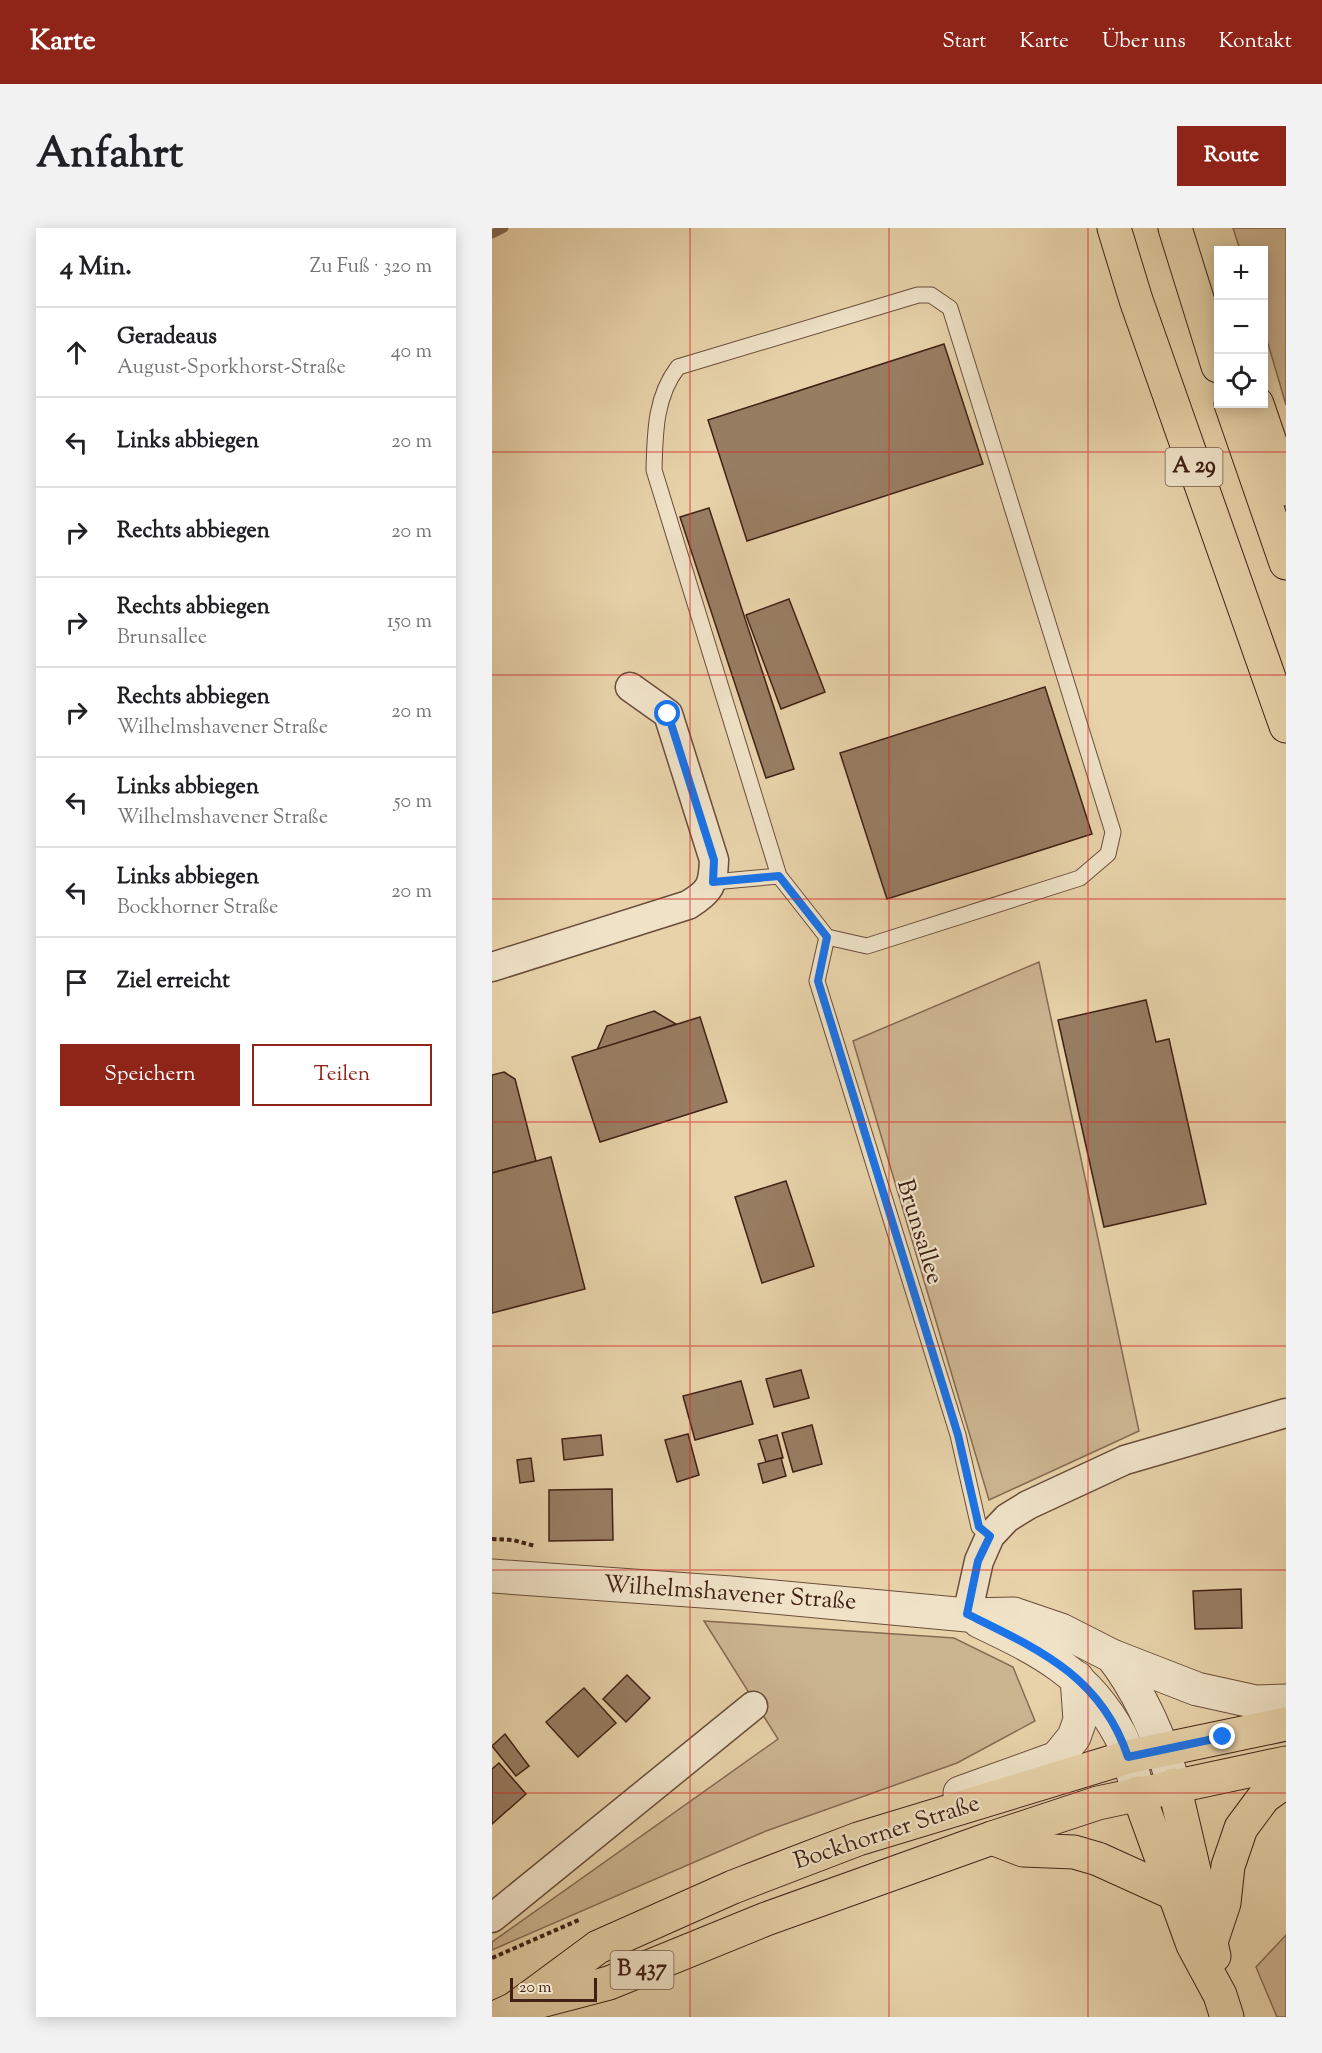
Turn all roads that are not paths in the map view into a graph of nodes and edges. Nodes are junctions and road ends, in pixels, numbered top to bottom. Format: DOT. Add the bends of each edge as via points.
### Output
graph roads {
  1 [pos="1114,228"];
  2 [pos="1175,228"];
  3 [pos="1207,308"];
  4 [pos="1216,354"];
  5 [pos="1232,408"];
  6 [pos="1258,408"];
  7 [pos="1286,489"];
  8 [pos="1286,563"];
  9 [pos="630,687"];
  10 [pos="1286,726"];
  11 [pos="779,876"];
  12 [pos="713,882"];
  13 [pos="827,937"];
  14 [pos="492,967"];
  15 [pos="1286,1413"];
  16 [pos="990,1536"];
  17 [pos="492,1576"];
  18 [pos="967,1614"];
  19 [pos="1112,1656"];
  20 [pos="1077,1678"];
  21 [pos="1286,1701"];
  22 [pos="753,1706"];
  23 [pos="1286,1724"];
  24 [pos="1163,1749"];
  25 [pos="1128,1757"];
  26 [pos="1286,1763"];
  27 [pos="1286,1781"];
  28 [pos="1174,1785"];
  29 [pos="1138,1793"];
  30 [pos="931,1817"];
  31 [pos="992,1838"];
  32 [pos="1173,1893"];
  33 [pos="492,1918"];
  34 [pos="1212,1939"];
  35 [pos="1224,2006"];
  36 [pos="506,2013"];
  1 -- 10 [label="main road, A 29"];
  2 -- 3 [label="main road"];
  3 -- 4 [label="main road"];
  5 -- 8 [label="main road, A 29"];
  6 -- 7 [label="main road"];
  9 -- 12 [label="street" via="668,714 714,860"];
  11 -- 12 [label="lane"];
  11 -- 13 [label="lane"];
  11 -- 13 [label="lane" via="654,470 656,423 665,383 678,367 918,295 932,295 950,308 1113,832 1107,854 1080,878 867,946"];
  12 -- 14 [label="street" via="704,895 688,905"];
  13 -- 16 [label="lane, Brunsallee" via="818,981 958,1435 979,1527"];
  15 -- 16 [label="street" via="1125,1461 1028,1505 1007,1518"];
  16 -- 18 [label="street" via="978,1561"];
  17 -- 18 [label="street, Wilhelmshavener Straße"];
  18 -- 19 [label="street, Wilhelmshavener Straße" via="1014,1614 1061,1630"];
  18 -- 20 [label="street, Wilhelmshavener Straße" via="1051,1656"];
  19 -- 21 [label="street" via="1197,1689 1256,1702"];
  19 -- 24 [label="street, Wilhelmshavener Straße" via="1134,1684"];
  20 -- 25 [label="street, Wilhelmshavener Straße" via="1121,1736"];
  20 -- 30 [label="street" via="1080,1720 1074,1737 1057,1758 958,1794"];
  22 -- 33 [label="street"];
  23 -- 24 [label="main road, Bockhorner Straße / B 437"];
  24 -- 25 [label="main road, Bockhorner Straße / B 437"];
  24 -- 28 [label="street, Wilhelmshavener Straße"];
  25 -- 29 [label="street, Wilhelmshavener Straße"];
  25 -- 30 [label="main road, Bockhorner Straße / B 437"];
  26 -- 28 [label="main road, Bockhorner Straße / B 437"];
  27 -- 34 [label="main road" via="1264,1797 1240,1828"];
  28 -- 29 [label="main road, Bockhorner Straße / B 437"];
  28 -- 34 [label="main road"];
  29 -- 31 [label="main road, Bockhorner Straße / B 437"];
  29 -- 32 [label="main road"];
  30 -- 36 [label="main road, Bockhorner Straße / B 437" via="858,1839 733,1887 598,1947"];
  31 -- 32 [label="main road" via="1023,1850 1074,1852 1098,1859"];
  31 -- 36 [label="main road, Bockhorner Straße / B 437" via="766,1919 609,1983"];
  32 -- 35 [label="main road" via="1193,1945"];
  34 -- 35 [label="main road"];
}
